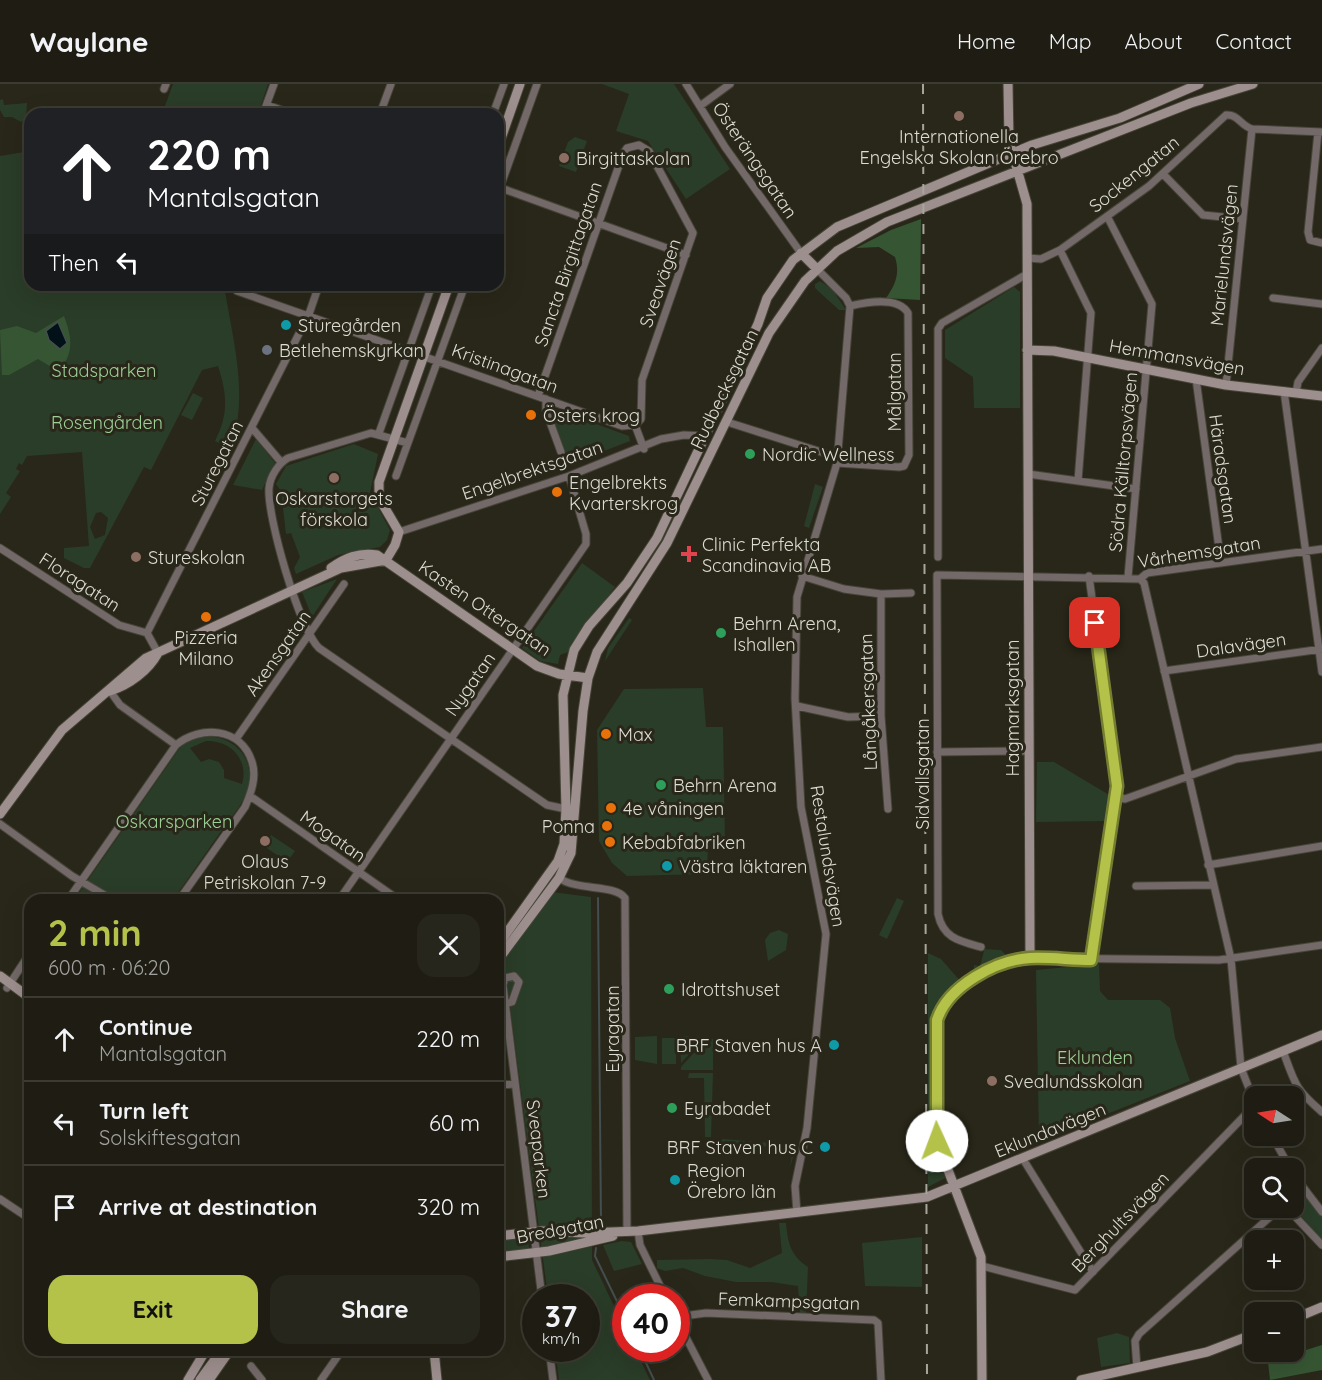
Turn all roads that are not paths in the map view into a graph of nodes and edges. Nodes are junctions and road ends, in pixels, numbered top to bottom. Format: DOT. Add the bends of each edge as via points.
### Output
graph roads {
  1 [pos="274,84"];
  2 [pos="391,84"];
  3 [pos="504,84"];
  4 [pos="520,84"];
  5 [pos="537,84"];
  6 [pos="686,84"];
  7 [pos="730,84"];
  8 [pos="1008,84"];
  9 [pos="1198,84"];
  10 [pos="1253,84"];
  11 [pos="267,105"];
  12 [pos="700,106"];
  13 [pos="266,108"];
  14 [pos="276,108"];
  15 [pos="382,108"];
  16 [pos="495,108"];
  17 [pos="1252,129"];
  18 [pos="504,130"];
  19 [pos="1320,132"];
  20 [pos="632,146"];
  21 [pos="1014,152"];
  22 [pos="1020,172"];
  23 [pos="1163,174"];
  24 [pos="504,175"];
  25 [pos="504,191"];
  26 [pos="1107,216"];
  27 [pos="1243,219"];
  28 [pos="599,223"];
  29 [pos="1322,243"];
  30 [pos="1060,250"];
  31 [pos="801,253"];
  32 [pos="686,255"];
  33 [pos="1027,258"];
  34 [pos="817,269"];
  35 [pos="1027,274"];
  36 [pos="237,291"];
  37 [pos="317,291"];
  38 [pos="430,291"];
  39 [pos="446,291"];
  40 [pos="463,291"];
  41 [pos="1272,298"];
  42 [pos="1322,303"];
  43 [pos="850,306"];
  44 [pos="309,314"];
  45 [pos="1322,348"];
  46 [pos="409,350"];
  47 [pos="1027,350"];
  48 [pos="424,355"];
  49 [pos="1088,357"];
  50 [pos="438,360"];
  51 [pos="1146,369"];
  52 [pos="1196,379"];
  53 [pos="1226,384"];
  54 [pos="1284,391"];
  55 [pos="1296,393"];
  56 [pos="538,396"];
  57 [pos="1322,396"];
  58 [pos="546,399"];
  59 [pos="726,422"];
  60 [pos="635,425"];
  61 [pos="252,428"];
  62 [pos="380,433"];
  63 [pos="706,436"];
  64 [pos="394,438"];
  65 [pos="408,443"];
  66 [pos="644,449"];
  67 [pos="561,452"];
  68 [pos="837,460"];
  69 [pos="281,462"];
  70 [pos="1028,474"];
  71 [pos="396,476"];
  72 [pos="569,476"];
  73 [pos="1078,481"];
  74 [pos="1136,489"];
  75 [pos="399,532"];
  76 [pos="0,548"];
  77 [pos="1322,549"];
  78 [pos="1305,551"];
  79 [pos="938,557"];
  80 [pos="386,560"];
  81 [pos="1221,563"];
  82 [pos="937,575"];
  83 [pos="802,576"];
  84 [pos="1028,576"];
  85 [pos="1089,576"];
  86 [pos="1128,577"];
  87 [pos="1140,579"];
  88 [pos="344,584"];
  89 [pos="292,589"];
  90 [pos="911,593"];
  91 [pos="881,594"];
  92 [pos="147,633"];
  93 [pos="308,635"];
  94 [pos="512,649"];
  95 [pos="1320,649"];
  96 [pos="158,653"];
  97 [pos="1164,671"];
  98 [pos="1322,672"];
  99 [pos="567,675"];
  100 [pos="588,678"];
  101 [pos="110,691"];
  102 [pos="797,706"];
  103 [pos="881,716"];
  104 [pos="236,739"];
  105 [pos="450,739"];
  106 [pos="176,745"];
  107 [pos="1322,747"];
  108 [pos="1029,751"];
  109 [pos="937,752"];
  110 [pos="1188,777"];
  111 [pos="250,796"];
  112 [pos="1116,797"];
  113 [pos="566,809"];
  114 [pos="888,810"];
  115 [pos="0,814"];
  116 [pos="0,824"];
  117 [pos="1322,846"];
  118 [pos="1208,865"];
  119 [pos="358,872"];
  120 [pos="559,878"];
  121 [pos="82,880"];
  122 [pos="1213,885"];
  123 [pos="1136,886"];
  124 [pos="72,894"];
  125 [pos="104,894"];
  126 [pos="183,894"];
  127 [pos="343,894"];
  128 [pos="390,894"];
  129 [pos="504,937"];
  130 [pos="1322,945"];
  131 [pos="981,947"];
  132 [pos="504,952"];
  133 [pos="1030,958"];
  134 [pos="1231,959"];
  135 [pos="1091,960"];
  136 [pos="24,961"];
  137 [pos="0,976"];
  138 [pos="6,985"];
  139 [pos="24,996"];
  140 [pos="505,1004"];
  141 [pos="1322,1035"];
  142 [pos="1283,1051"];
  143 [pos="1241,1068"];
  144 [pos="515,1083"];
  145 [pos="504,1084"];
  146 [pos="1248,1086"];
  147 [pos="1322,1112"];
  148 [pos="1244,1116"];
  149 [pos="1023,1159"];
  150 [pos="954,1187"];
  151 [pos="1304,1191"];
  152 [pos="0,1199"];
  153 [pos="1322,1212"];
  154 [pos="797,1213"];
  155 [pos="24,1216"];
  156 [pos="1269,1218"];
  157 [pos="1296,1218"];
  158 [pos="638,1231"];
  159 [pos="534,1232"];
  160 [pos="627,1232"];
  161 [pos="504,1235"];
  162 [pos="1322,1245"];
  163 [pos="537,1252"];
  164 [pos="504,1256"];
  165 [pos="982,1266"];
  166 [pos="1093,1272"];
  167 [pos="540,1284"];
  168 [pos="659,1284"];
  169 [pos="1322,1307"];
  170 [pos="1304,1314"];
  171 [pos="690,1316"];
  172 [pos="1244,1338"];
  173 [pos="690,1345"];
  174 [pos="202,1356"];
  175 [pos="217,1356"];
  176 [pos="226,1356"];
  177 [pos="338,1356"];
  178 [pos="435,1356"];
  179 [pos="551,1362"];
  180 [pos="195,1366"];
  181 [pos="251,1366"];
  182 [pos="1137,1368"];
  183 [pos="180,1380"];
  184 [pos="188,1380"];
  185 [pos="200,1380"];
  186 [pos="209,1380"];
  187 [pos="262,1380"];
  188 [pos="321,1380"];
  189 [pos="437,1380"];
  190 [pos="553,1380"];
  191 [pos="708,1380"];
  192 [pos="881,1380"];
  193 [pos="981,1380"];
  194 [pos="1081,1380"];
  1 -- 11 [label="street"];
  2 -- 15 [label="street"];
  3 -- 16 [label="street"];
  4 -- 18 [label="street"];
  5 -- 24 [label="street"];
  6 -- 12 [label="street, Österängsgatan"];
  7 -- 12 [label="street"];
  8 -- 21 [label="street" via="1010,141"];
  9 -- 21 [label="street, Rudbecksgatan" via="1120,118"];
  10 -- 22 [label="street, Rudbecksgatan" via="1095,139"];
  11 -- 13 [label="street"];
  11 -- 14 [label="street"];
  12 -- 31 [label="street, Österängsgatan"];
  17 -- 19 [label="street"];
  17 -- 23 [label="street, Sockengatan" via="1235,116 1226,115"];
  17 -- 27 [label="street, Marielundsvägen"];
  19 -- 29 [label="street" via="1308,232 1310,240"];
  20 -- 28 [label="street, Sancta Birgittagatan" via="623,154"];
  20 -- 32 [label="street, Sveavägen" via="649,151 692,227"];
  21 -- 22 [label="street, Hagmarksgatan"];
  21 -- 31 [label="street, Rudbecksgatan" via="837,226"];
  22 -- 33 [label="street, Hagmarksgatan" via="1026,201"];
  22 -- 34 [label="street, Rudbecksgatan" via="887,222 846,244"];
  23 -- 26 [label="street, Sockengatan"];
  23 -- 27 [label="street" via="1203,215"];
  25 -- 28 [label="street"];
  26 -- 30 [label="street, Sockengatan"];
  26 -- 51 [label="street, Södra Källtorpsvägen" via="1152,304"];
  27 -- 53 [label="street, Marielundsvägen"];
  28 -- 32 [label="street"];
  28 -- 56 [label="street, Sancta Birgittagatan"];
  30 -- 33 [label="street, Sockengatan" via="1041,259"];
  30 -- 49 [label="street" via="1092,313"];
  31 -- 34 [label="street"];
  31 -- 63 [label="street, Rudbecksgatan" via="767,298 759,324"];
  32 -- 60 [label="street, Sveavägen" via="645,373 641,419"];
  33 -- 35 [label="street, Hagmarksgatan"];
  34 -- 43 [label="street"];
  34 -- 59 [label="street, Rudbecksgatan" via="782,312"];
  35 -- 47 [label="street, Hagmarksgatan"];
  35 -- 79 [label="street" via="942,323 938,329"];
  36 -- 44 [label="street, Kristinagatan"];
  37 -- 44 [label="street, Sturegatan"];
  38 -- 46 [label="street"];
  39 -- 48 [label="street"];
  40 -- 50 [label="street"];
  41 -- 42 [label="street"];
  43 -- 68 [label="street, Restalundsvägen"];
  43 -- 68 [label="street, Målgatan" via="894,303 904,306 908,314 909,455 908,461 899,467"];
  44 -- 46 [label="street, Kristinagatan"];
  44 -- 61 [label="street, Sturegatan"];
  45 -- 55 [label="street" via="1298,382"];
  46 -- 48 [label="street, Kristinagatan"];
  46 -- 62 [label="street"];
  47 -- 49 [label="street, Hemmansvägen"];
  47 -- 70 [label="street, Hagmarksgatan"];
  48 -- 50 [label="street, Kristinagatan"];
  48 -- 64 [label="street"];
  49 -- 51 [label="street, Hemmansvägen"];
  49 -- 73 [label="street"];
  50 -- 56 [label="street, Kristinagatan"];
  50 -- 65 [label="street"];
  51 -- 52 [label="street, Hemmansvägen"];
  51 -- 74 [label="street, Södra Källtorpsvägen"];
  52 -- 53 [label="street, Hemmansvägen"];
  52 -- 81 [label="street, Häradsgatan"];
  53 -- 54 [label="street, Hemmansvägen"];
  54 -- 55 [label="street, Hemmansvägen"];
  54 -- 78 [label="street"];
  55 -- 57 [label="street, Hemmansvägen"];
  56 -- 58 [label="street, Kristinagatan"];
  58 -- 60 [label="street, Kristinagatan" via="622,426"];
  58 -- 67 [label="street" via="546,411"];
  59 -- 68 [label="street"];
  59 -- 100 [label="street, Rudbecksgatan" via="667,543 603,642"];
  60 -- 66 [label="street"];
  61 -- 69 [label="street"];
  61 -- 92 [label="street, Sturegatan"];
  62 -- 64 [label="street"];
  62 -- 69 [label="street"];
  63 -- 66 [label="street, Engelbrektsgatan" via="672,437"];
  63 -- 99 [label="street, Rudbecksgatan" via="657,538 627,583 582,635"];
  64 -- 65 [label="street"];
  64 -- 75 [label="street" via="378,492 381,505"];
  65 -- 71 [label="street"];
  66 -- 72 [label="street, Engelbrektsgatan"];
  68 -- 83 [label="street, Restalundsvägen"];
  69 -- 89 [label="street" via="269,488 282,562"];
  70 -- 73 [label="street"];
  70 -- 84 [label="street, Hagmarksgatan"];
  72 -- 75 [label="street, Engelbrektsgatan"];
  72 -- 94 [label="street, Nygatan" via="586,544"];
  73 -- 74 [label="street"];
  74 -- 86 [label="street, Södra Källtorpsvägen"];
  75 -- 80 [label="street"];
  76 -- 92 [label="street, Floragatan" via="119,626"];
  77 -- 78 [label="street, Vårhemsgatan"];
  78 -- 81 [label="street, Vårhemsgatan"];
  78 -- 95 [label="street"];
  80 -- 89 [label="street" via="355,564"];
  80 -- 94 [label="street, Kasten Ottergatan"];
  81 -- 87 [label="street, Vårhemsgatan" via="1147,573"];
  82 -- 84 [label="street, Vårhemsgatan"];
  82 -- 109 [label="street, Sidvallsgatan"];
  83 -- 91 [label="street" via="844,589"];
  83 -- 102 [label="street, Restalundsvägen" via="797,597"];
  84 -- 85 [label="street, Vårhemsgatan"];
  84 -- 108 [label="street, Hagmarksgatan"];
  85 -- 86 [label="street, Vårhemsgatan"];
  85 -- 112 [label="street"];
  86 -- 87 [label="street, Vårhemsgatan"];
  87 -- 97 [label="street"];
  88 -- 93 [label="street, Akensgatan"];
  89 -- 93 [label="street"];
  89 -- 96 [label="street"];
  90 -- 91 [label="street"];
  91 -- 103 [label="street, Långåkersgatan"];
  92 -- 96 [label="street"];
  93 -- 104 [label="street, Akensgatan"];
  93 -- 105 [label="street" via="319,648"];
  94 -- 99 [label="street, Kasten Ottergatan" via="537,666"];
  94 -- 105 [label="street, Nygatan"];
  95 -- 97 [label="street, Dalavägen"];
  95 -- 98 [label="street"];
  96 -- 101 [label="street" via="131,669"];
  97 -- 110 [label="street"];
  99 -- 100 [label="street, Kasten Ottergatan"];
  99 -- 113 [label="street, Rudbecksgatan" via="563,695"];
  100 -- 120 [label="street, Rudbecksgatan" via="576,779 574,843"];
  101 -- 106 [label="street" via="120,705"];
  101 -- 115 [label="street" via="62,730"];
  102 -- 103 [label="street" via="848,717"];
  102 -- 154 [label="street, Restalundsvägen" via="801,807 826,934 807,1128 795,1186"];
  103 -- 114 [label="street, Långåkersgatan"];
  104 -- 106 [label="street" via="196,732"];
  104 -- 111 [label="street" via="252,761"];
  105 -- 113 [label="street" via="547,805"];
  105 -- 119 [label="street, Nygatan"];
  106 -- 121 [label="street"];
  107 -- 110 [label="street" via="1236,759"];
  108 -- 109 [label="street"];
  108 -- 133 [label="street, Hagmarksgatan"];
  109 -- 131 [label="street, Sidvallsgatan" via="939,919 949,936"];
  110 -- 112 [label="street" via="1125,799"];
  110 -- 118 [label="street"];
  111 -- 119 [label="street, Mogatan"];
  111 -- 126 [label="street"];
  112 -- 135 [label="street"];
  113 -- 129 [label="street, Rudbecksgatan" via="564,844 558,861"];
  116 -- 121 [label="street"];
  117 -- 118 [label="street"];
  118 -- 122 [label="street"];
  119 -- 127 [label="street, Nygatan"];
  119 -- 128 [label="street, Mogatan"];
  120 -- 132 [label="street, Rudbecksgatan"];
  120 -- 160 [label="street, Eyragatan" via="576,886 616,891 625,898"];
  121 -- 124 [label="street"];
  121 -- 125 [label="street"];
  122 -- 123 [label="street"];
  122 -- 134 [label="street"];
  130 -- 134 [label="street"];
  133 -- 135 [label="street"];
  133 -- 150 [label="street" via="994,968 956,991 937,1020 936,1134"];
  134 -- 135 [label="street"];
  134 -- 143 [label="street"];
  136 -- 138 [label="street"];
  137 -- 138 [label="street"];
  138 -- 139 [label="street"];
  140 -- 144 [label="street, Sveaparken"];
  141 -- 142 [label="street, Eklundavägen"];
  142 -- 143 [label="street, Eklundavägen"];
  142 -- 147 [label="street" via="1291,1078"];
  143 -- 146 [label="street"];
  143 -- 149 [label="street, Eklundavägen"];
  144 -- 145 [label="street"];
  144 -- 159 [label="street, Sveaparken"];
  148 -- 166 [label="street, Berghultsvägen"];
  149 -- 150 [label="street, Eklundavägen"];
  149 -- 166 [label="street"];
  150 -- 154 [label="street, Eklundavägen" via="906,1201"];
  150 -- 165 [label="street" via="978,1243"];
  151 -- 153 [label="street"];
  152 -- 155 [label="street"];
  154 -- 158 [label="street, Eklundavägen"];
  156 -- 182 [label="street" via="1139,1334 1135,1341"];
  157 -- 162 [label="street"];
  158 -- 160 [label="street, Bredgatan"];
  158 -- 168 [label="street" via="640,1245"];
  159 -- 160 [label="street, Bredgatan"];
  159 -- 161 [label="street, Bredgatan"];
  159 -- 163 [label="street, Sveaparken"];
  160 -- 163 [label="street, Bredgatan"];
  163 -- 164 [label="street, Bredgatan"];
  163 -- 167 [label="street, Sveaparken"];
  165 -- 166 [label="street, Berghultsvägen" via="1075,1290"];
  165 -- 193 [label="street"];
  169 -- 170 [label="street"];
  171 -- 192 [label="street, Femkampsgatan" via="706,1313 874,1320 880,1332"];
  172 -- 182 [label="street" via="1207,1352"];
  173 -- 191 [label="street"];
  174 -- 180 [label="street"];
  175 -- 185 [label="street"];
  176 -- 186 [label="street"];
  177 -- 188 [label="street"];
  178 -- 189 [label="street"];
  179 -- 190 [label="street"];
  180 -- 183 [label="street"];
  180 -- 184 [label="street"];
  181 -- 187 [label="street"];
  182 -- 194 [label="street"];
}
